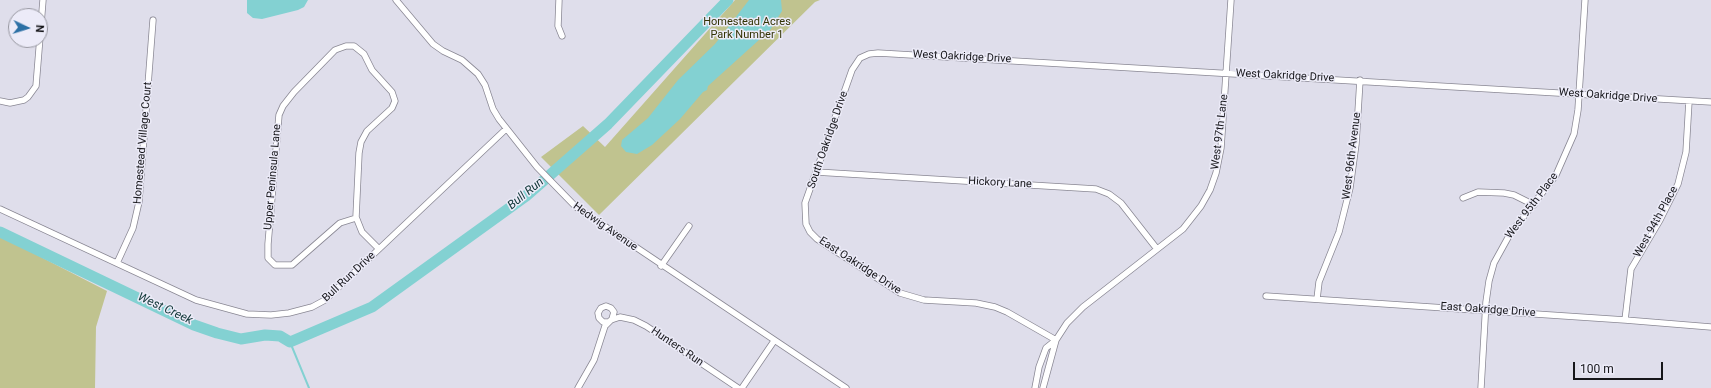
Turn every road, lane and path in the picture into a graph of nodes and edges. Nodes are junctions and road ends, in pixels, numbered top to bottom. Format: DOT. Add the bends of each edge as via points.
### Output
graph roads {
  1 [pos="43,0"];
  2 [pos="396,0"];
  3 [pos="559,0"];
  4 [pos="1231,0"];
  5 [pos="1585,0"];
  6 [pos="153,20"];
  7 [pos="562,36"];
  8 [pos="860,58"];
  9 [pos="1227,73"];
  10 [pos="1360,80"];
  11 [pos="1579,94"];
  12 [pos="0,101"];
  13 [pos="1689,101"];
  14 [pos="1711,102"];
  15 [pos="506,129"];
  16 [pos="816,172"];
  17 [pos="1463,198"];
  18 [pos="1534,205"];
  19 [pos="0,209"];
  20 [pos="356,218"];
  21 [pos="806,224"];
  22 [pos="689,226"];
  23 [pos="379,249"];
  24 [pos="1157,249"];
  25 [pos="117,263"];
  26 [pos="661,266"];
  27 [pos="1266,296"];
  28 [pos="1317,299"];
  29 [pos="1485,310"];
  30 [pos="1625,320"];
  31 [pos="1711,327"];
  32 [pos="1056,340"];
  33 [pos="774,341"];
  34 [pos="578,388"];
  35 [pos="738,388"];
  36 [pos="742,388"];
  37 [pos="846,388"];
  38 [pos="1035,388"];
  39 [pos="1043,388"];
  40 [pos="1481,388"];
  1 -- 12 [label="street" via="36,86 28,98 17,103"];
  2 -- 15 [label="street, Hedwig Avenue" via="433,44 462,60 478,74 493,109"];
  3 -- 7 [label="street" via="558,26"];
  4 -- 9 [label="street, West 97th Lane"];
  5 -- 11 [label="street, West 95th Place"];
  6 -- 25 [label="street, Homestead Village Court" via="139,202 132,228"];
  8 -- 9 [label="street, West Oakridge Drive" via="878,53"];
  8 -- 16 [label="street, South Oakridge Drive" via="852,70"];
  9 -- 10 [label="street, West Oakridge Drive"];
  9 -- 24 [label="street, West 97th Lane" via="1220,157 1213,182 1190,222"];
  10 -- 11 [label="street, West Oakridge Drive"];
  10 -- 28 [label="street, West 96th Avenue" via="1356,149 1350,188 1339,232 1319,282"];
  11 -- 13 [label="street, West Oakridge Drive"];
  11 -- 18 [label="street, West 95th Place" via="1576,124 1569,148 1556,175"];
  13 -- 14 [label="street, West Oakridge Drive"];
  13 -- 30 [label="street, West 94th Place" via="1686,152 1678,184 1631,268"];
  15 -- 23 [label="street, Bull Run Drive"];
  15 -- 26 [label="street, Hedwig Avenue" via="552,183 581,211"];
  16 -- 21 [label="street, South Oakridge Drive" via="805,203"];
  16 -- 24 [label="street, Hickory Lane" via="1096,189 1121,203"];
  17 -- 18 [label="street" via="1478,192 1504,193"];
  18 -- 29 [label="street, West 95th Place" via="1510,234 1496,258 1489,281"];
  19 -- 25 [label="street, Bull Run Drive"];
  20 -- 20 [label="street, Upper Peninsula Lane" via="355,201 361,142 371,126 392,108 395,101 392,92 372,70 364,54 354,46 346,46 335,50 290,97 279,115 267,254 272,263 281,266 295,264 340,223"];
  20 -- 23 [label="street" via="362,232"];
  21 -- 32 [label="street, East Oakridge Drive" via="817,239 900,293 924,300 976,303 995,307"];
  22 -- 26 [label="street"];
  23 -- 25 [label="street, Bull Run Drive" via="319,304 271,315 247,314 215,307"];
  24 -- 32 [label="street, West 97th Lane" via="1077,312"];
  26 -- 33 [label="street, Hedwig Avenue"];
  27 -- 28 [label="street, East Oakridge Drive"];
  28 -- 29 [label="street, East Oakridge Drive"];
  29 -- 30 [label="street, East Oakridge Drive"];
  29 -- 40 [label="street, West 95th Place"];
  30 -- 31 [label="street, East Oakridge Drive"];
  32 -- 38 [label="street, West 97th Lane" via="1046,348"];
  32 -- 39 [label="street, West 97th Lane"];
  33 -- 36 [label="street"];
  33 -- 37 [label="street, Hedwig Avenue"];
  34 -- 35 [label="street, Hunters Run" via="594,360 604,329 610,320 622,317 646,326"];
}
